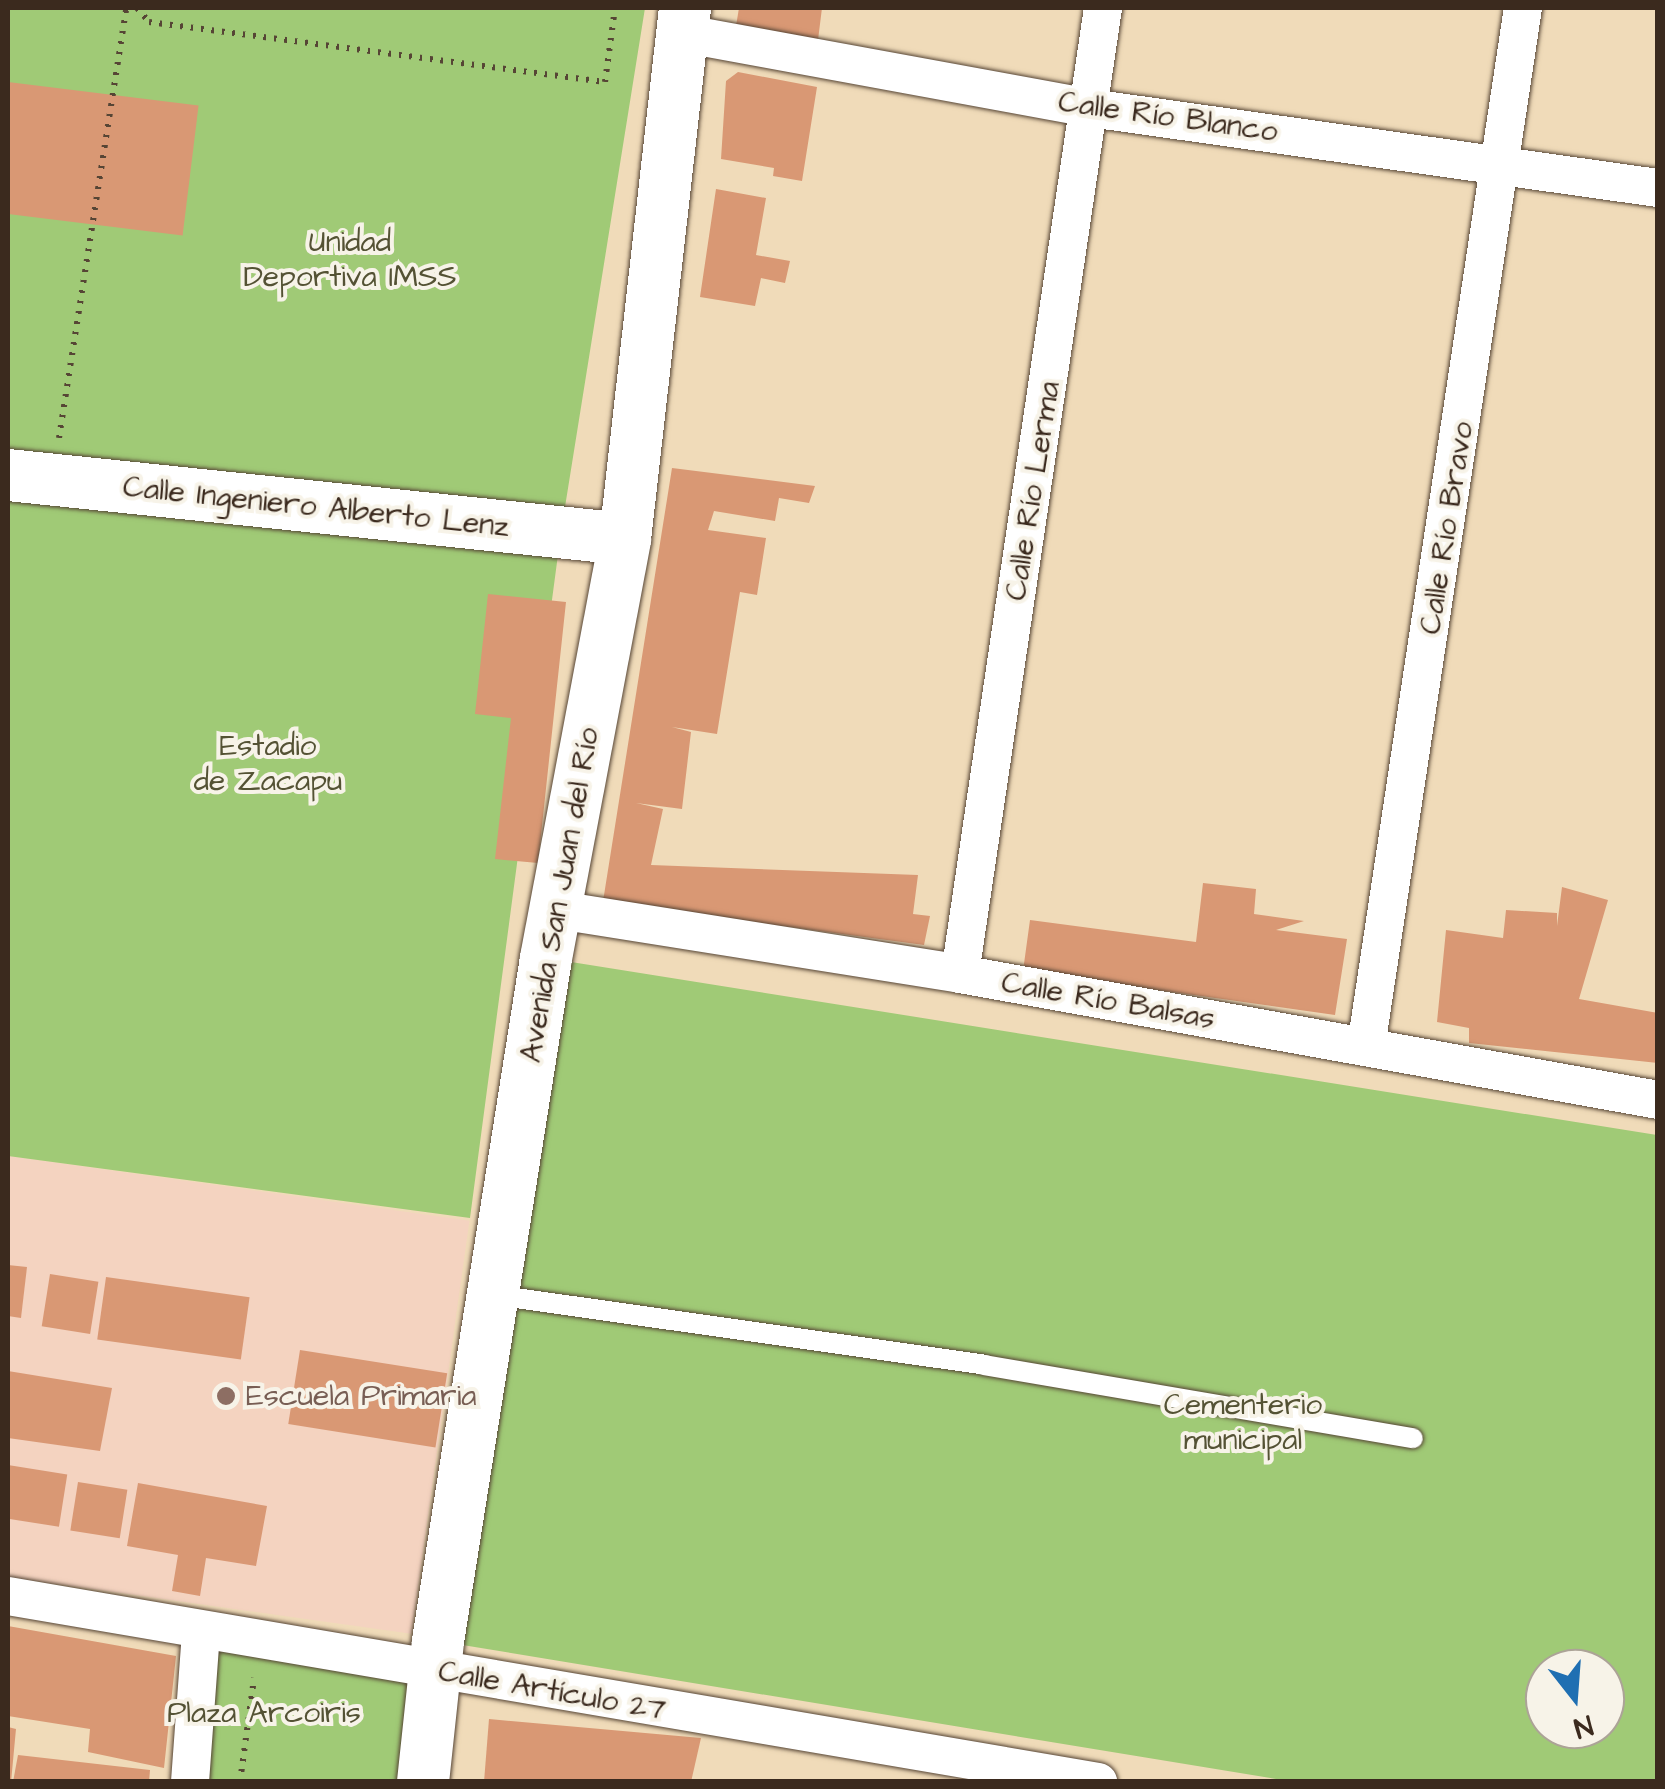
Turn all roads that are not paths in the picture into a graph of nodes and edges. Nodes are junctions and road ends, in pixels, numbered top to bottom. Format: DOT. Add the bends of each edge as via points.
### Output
graph roads {
  1 [pos="1104,8"];
  2 [pos="1523,8"];
  3 [pos="683,20"];
  4 [pos="1090,108"];
  5 [pos="1504,161"];
  6 [pos="1658,188"];
  7 [pos="30,477"];
  8 [pos="625,539"];
  9 [pos="558,910"];
  10 [pos="960,974"];
  11 [pos="1366,1048"];
  12 [pos="1658,1100"];
  13 [pos="493,1294"];
  14 [pos="1412,1438"];
  15 [pos="8,1596"];
  16 [pos="201,1633"];
  17 [pos="434,1672"];
  18 [pos="892,1765"];
  19 [pos="190,1782"];
  20 [pos="423,1782"];
  21 [pos="1098,1782"];
  1 -- 4 [label="street, Calle Río Lerma"];
  2 -- 5 [label="street, Calle Río Bravo"];
  3 -- 4 [label="street, Calle Río Blanco"];
  3 -- 8 [label="street, Avenida San Juan del Río"];
  4 -- 5 [label="street, Calle Río Blanco"];
  4 -- 10 [label="street, Calle Río Lerma"];
  5 -- 6 [label="street, Calle Río Blanco"];
  5 -- 11 [label="street, Calle Río Bravo"];
  7 -- 8 [label="street, Calle Ingeniero Alberto Lenz"];
  8 -- 9 [label="street, Avenida San Juan del Río"];
  9 -- 10 [label="street, Calle Río Balsas"];
  9 -- 13 [label="street, Avenida San Juan del Río"];
  10 -- 11 [label="street, Calle Río Balsas"];
  11 -- 12 [label="street, Calle Río Balsas"];
  13 -- 14 [label="lane"];
  13 -- 17 [label="street, Avenida San Juan del Río"];
  15 -- 16 [label="street, Calle Artículo 27"];
  16 -- 17 [label="street, Calle Artículo 27"];
  16 -- 19 [label="street"];
  17 -- 18 [label="street, Calle Artículo 27"];
  17 -- 20 [label="street, Avenida San Juan del Río"];
  18 -- 21 [label="street, Calle Artículo 27"];
}
